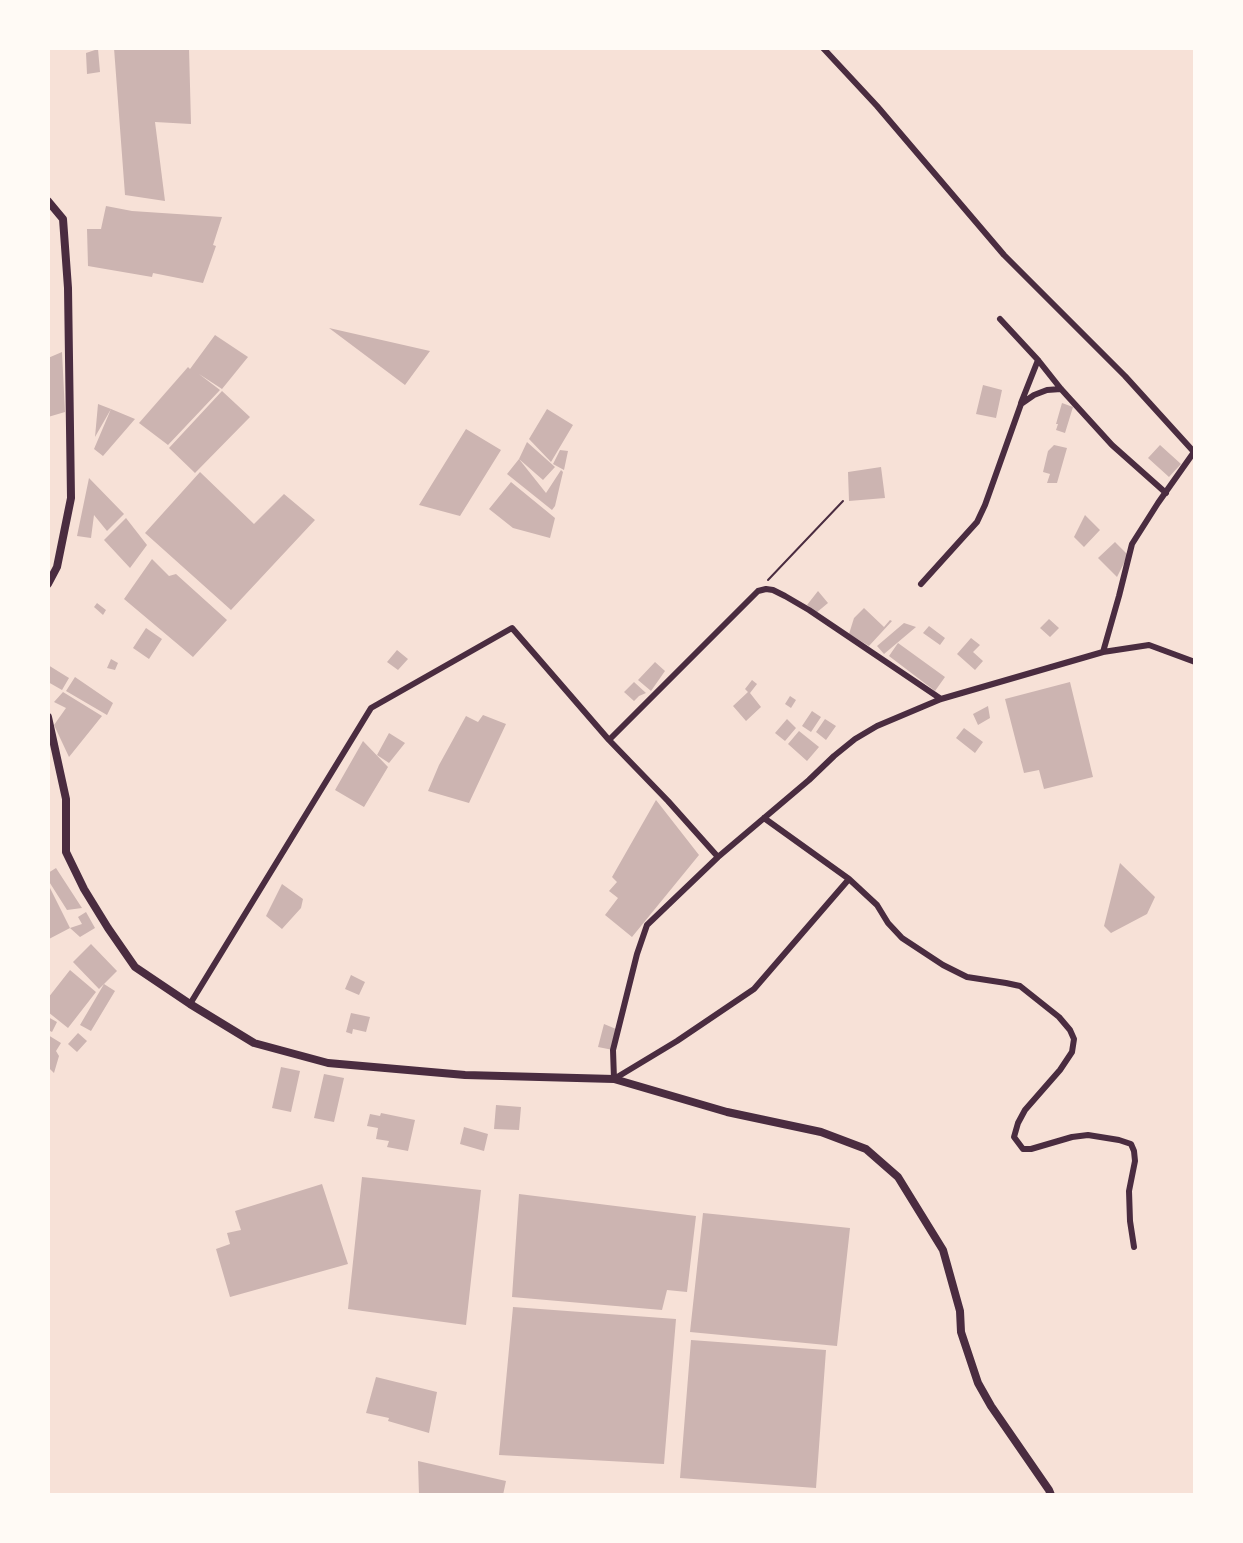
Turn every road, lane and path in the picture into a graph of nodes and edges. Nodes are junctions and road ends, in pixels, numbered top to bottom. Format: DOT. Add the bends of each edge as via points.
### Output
graph roads {
  1 [pos="823,48"];
  2 [pos="48,201"];
  3 [pos="1000,319"];
  4 [pos="1038,360"];
  5 [pos="1061,389"];
  6 [pos="1021,404"];
  7 [pos="1166,493"];
  8 [pos="843,501"];
  9 [pos="48,584"];
  10 [pos="921,584"];
  11 [pos="758,591"];
  12 [pos="1103,651"];
  13 [pos="1195,662"];
  14 [pos="941,699"];
  15 [pos="48,717"];
  16 [pos="609,740"];
  17 [pos="764,818"];
  18 [pos="718,857"];
  19 [pos="849,879"];
  20 [pos="190,1004"];
  21 [pos="614,1079"];
  22 [pos="1134,1247"];
  23 [pos="1051,1495"];
  1 -- 7 [label="street" via="1004,255 1125,376 1194,452"];
  2 -- 9 [label="street" via="63,219 68,288 71,498 57,567"];
  3 -- 4 [label="street"];
  4 -- 5 [label="street"];
  4 -- 6 [label="street"];
  5 -- 6 [label="street" via="1047,390"];
  5 -- 7 [label="street" via="1112,445"];
  6 -- 10 [label="street" via="977,522"];
  7 -- 12 [label="street" via="1132,544"];
  8 -- 11 [label="path"];
  11 -- 14 [label="street" via="773,590 785,596"];
  11 -- 16 [label="street"];
  12 -- 13 [label="street" via="1149,645"];
  12 -- 14 [label="street"];
  14 -- 17 [label="street" via="855,739"];
  15 -- 20 [label="street" via="66,799 66,852 84,889 135,967"];
  16 -- 18 [label="street"];
  16 -- 20 [label="street" via="512,628 371,708"];
  17 -- 18 [label="street"];
  17 -- 19 [label="street"];
  18 -- 21 [label="street" via="647,925 613,1050"];
  19 -- 21 [label="street" via="754,989"];
  19 -- 22 [label="street" via="877,905 902,938 967,976 1020,987 1070,1030 1074,1039 1072,1052 1025,1110 1014,1137 1023,1149 1088,1135 1131,1144 1135,1161 1129,1191"];
  20 -- 21 [label="street" via="254,1043 328,1064 465,1075"];
  21 -- 23 [label="street" via="727,1112 821,1132 866,1149 898,1177 943,1250 960,1311 961,1332 978,1383"];
}
